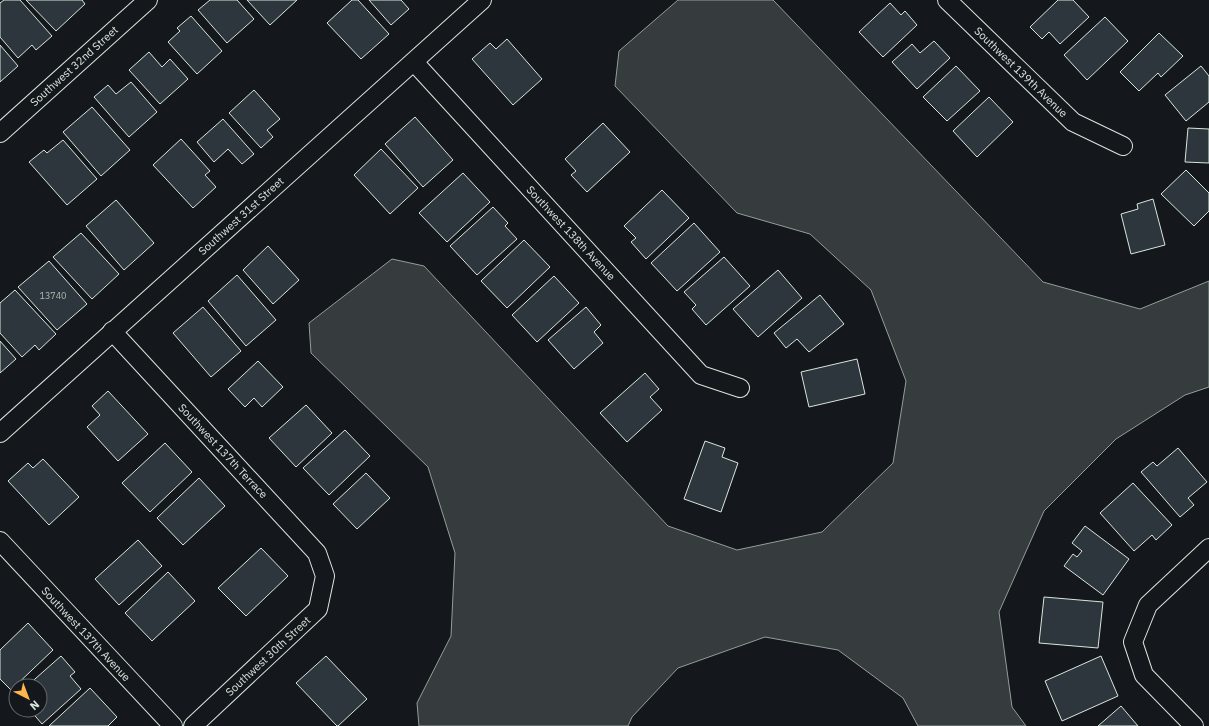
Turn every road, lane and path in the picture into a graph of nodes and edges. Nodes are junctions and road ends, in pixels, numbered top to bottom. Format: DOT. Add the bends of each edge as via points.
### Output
graph roads {
  1 [pos="148,0"];
  2 [pos="482,0"];
  3 [pos="947,0"];
  4 [pos="414,62"];
  5 [pos="0,133"];
  6 [pos="1123,146"];
  7 [pos="112,331"];
  8 [pos="740,388"];
  9 [pos="0,433"];
  10 [pos="0,541"];
  11 [pos="1209,548"];
  12 [pos="325,576"];
  13 [pos="173,726"];
  14 [pos="193,726"];
  15 [pos="1194,726"];
  1 -- 5 [label="street, Southwest 32nd Street"];
  2 -- 4 [label="street, Southwest 31st Street"];
  3 -- 6 [label="street, Southwest 139th Avenue" via="1073,122"];
  4 -- 7 [label="street, Southwest 31st Street"];
  4 -- 8 [label="street, Southwest 138th Avenue" via="701,375"];
  7 -- 9 [label="street, Southwest 31st Street"];
  7 -- 12 [label="street, Southwest 137th Terrace" via="317,553"];
  10 -- 13 [label="street, Southwest 137th Avenue"];
  11 -- 15 [label="street" via="1148,605 1133,642 1144,675"];
  12 -- 14 [label="street, Southwest 30th Street" via="318,609"];
}
